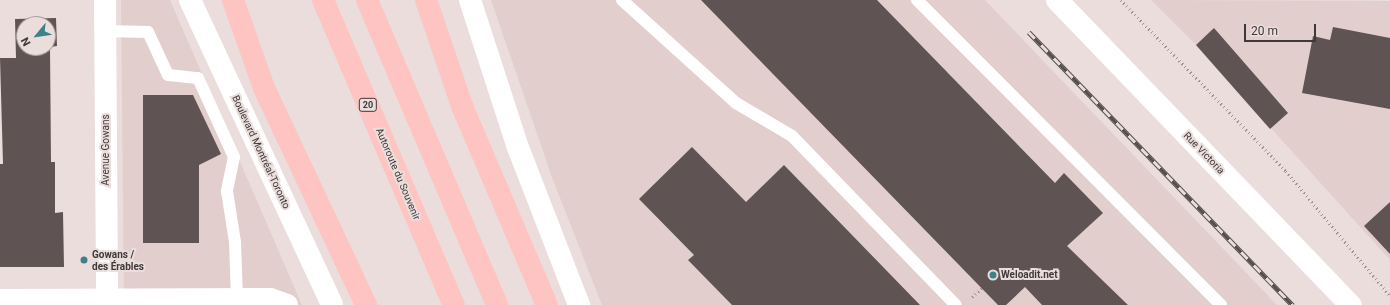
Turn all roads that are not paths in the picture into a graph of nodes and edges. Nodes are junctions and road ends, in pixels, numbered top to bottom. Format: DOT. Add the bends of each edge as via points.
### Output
graph roads {
  1 [pos="105,0"];
  2 [pos="190,0"];
  3 [pos="233,0"];
  4 [pos="323,0"];
  5 [pos="367,0"];
  6 [pos="426,0"];
  7 [pos="470,0"];
  8 [pos="622,0"];
  9 [pos="917,0"];
  10 [pos="1057,0"];
  11 [pos="105,31"];
  12 [pos="0,300"];
  13 [pos="237,300"];
  14 [pos="107,301"];
  15 [pos="287,305"];
  16 [pos="332,305"];
  17 [pos="366,305"];
  18 [pos="454,305"];
  19 [pos="497,305"];
  20 [pos="547,305"];
  21 [pos="579,305"];
  22 [pos="956,305"];
  23 [pos="1222,305"];
  24 [pos="1351,305"];
  1 -- 11 [label="main road, Avenue Gowans"];
  2 -- 16 [label="main road, Boulevard Montréal-Toronto"];
  3 -- 17 [label="highway" via="264,88"];
  4 -- 18 [label="highway, Autoroute du Souvenir / 20"];
  5 -- 19 [label="highway"];
  6 -- 20 [label="highway" via="446,64"];
  7 -- 21 [label="main road" via="517,145"];
  8 -- 22 [label="lane" via="736,103 792,136"];
  9 -- 23 [label="lane"];
  10 -- 24 [label="main road, Rue Victoria"];
  11 -- 13 [label="lane" via="148,32 168,75 198,78 234,157 227,191 235,242"];
  11 -- 14 [label="main road, Avenue Gowans"];
  12 -- 14 [label="main road"];
  13 -- 14 [label="main road"];
  13 -- 15 [label="main road" via="270,299"];
}
